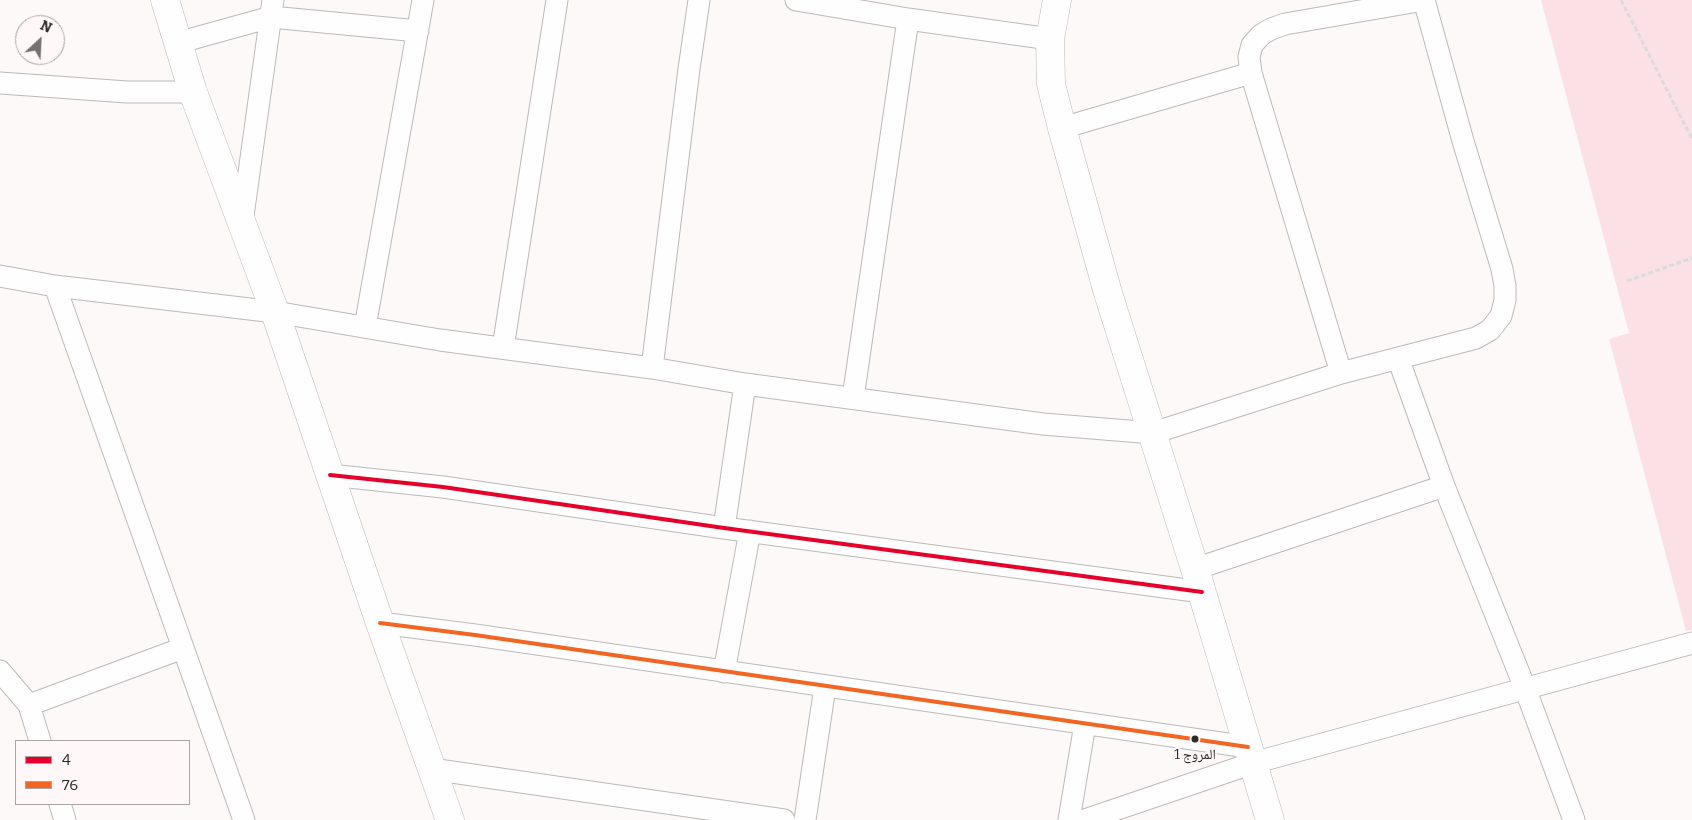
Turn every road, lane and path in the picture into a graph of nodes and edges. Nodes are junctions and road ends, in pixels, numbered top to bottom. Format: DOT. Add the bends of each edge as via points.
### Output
graph roads {
  1 [pos="165,0"];
  2 [pos="423,0"];
  3 [pos="557,0"];
  4 [pos="699,0"];
  5 [pos="796,0"];
  6 [pos="1057,0"];
  7 [pos="1424,0"];
  8 [pos="1621,0"];
  9 [pos="856,5"];
  10 [pos="272,8"];
  11 [pos="908,19"];
  12 [pos="418,31"];
  13 [pos="1050,39"];
  14 [pos="177,43"];
  15 [pos="1251,73"];
  16 [pos="0,83"];
  17 [pos="193,92"];
  18 [pos="1062,128"];
  19 [pos="1692,139"];
  20 [pos="242,224"];
  21 [pos="1692,258"];
  22 [pos="0,276"];
  23 [pos="1627,281"];
  24 [pos="55,286"];
  25 [pos="274,312"];
  26 [pos="365,327"];
  27 [pos="503,348"];
  28 [pos="1398,358"];
  29 [pos="652,368"];
  30 [pos="1341,373"];
  31 [pos="745,384"];
  32 [pos="853,398"];
  33 [pos="1153,433"];
  34 [pos="330,475"];
  35 [pos="1444,486"];
  36 [pos="724,528"];
  37 [pos="750,532"];
  38 [pos="1199,580"];
  39 [pos="380,623"];
  40 [pos="1692,643"];
  41 [pos="183,648"];
  42 [pos="0,671"];
  43 [pos="724,672"];
  44 [pos="825,687"];
  45 [pos="1525,688"];
  46 [pos="29,705"];
  47 [pos="1085,724"];
  48 [pos="40,740"];
  49 [pos="1250,755"];
  50 [pos="431,769"];
  51 [pos="60,805"];
  52 [pos="748,817"];
  53 [pos="65,820"];
  54 [pos="244,820"];
  55 [pos="450,820"];
  56 [pos="784,820"];
  57 [pos="805,820"];
  58 [pos="1068,820"];
  59 [pos="1085,820"];
  60 [pos="1270,820"];
  61 [pos="1574,820"];
  1 -- 14 [label="street"];
  2 -- 12 [label="street"];
  3 -- 27 [label="street"];
  4 -- 29 [label="street"];
  5 -- 9 [label="street"];
  6 -- 13 [label="street"];
  7 -- 15 [label="street" via="1271,29 1252,45 1249,57"];
  7 -- 28 [label="street" via="1502,269 1505,300 1501,316 1490,330 1476,338"];
  8 -- 19 [label="path"];
  9 -- 11 [label="street"];
  10 -- 12 [label="street"];
  10 -- 14 [label="street"];
  10 -- 20 [label="street"];
  11 -- 13 [label="street"];
  11 -- 32 [label="street"];
  12 -- 26 [label="street"];
  13 -- 18 [label="street" via="1051,84"];
  14 -- 17 [label="street"];
  15 -- 18 [label="street"];
  15 -- 30 [label="street"];
  16 -- 17 [label="street" via="127,92"];
  17 -- 20 [label="street"];
  18 -- 33 [label="street" via="1108,293"];
  20 -- 25 [label="street"];
  21 -- 23 [label="path"];
  22 -- 24 [label="street"];
  24 -- 25 [label="street"];
  24 -- 41 [label="street"];
  25 -- 26 [label="street"];
  25 -- 34 [label="street"];
  26 -- 27 [label="street"];
  27 -- 29 [label="street"];
  28 -- 30 [label="street"];
  28 -- 35 [label="street"];
  29 -- 31 [label="street"];
  30 -- 33 [label="street"];
  31 -- 32 [label="street"];
  31 -- 36 [label="street"];
  32 -- 33 [label="street" via="1043,424"];
  33 -- 38 [label="street"];
  34 -- 36 [label="street" via="443,487"];
  34 -- 39 [label="street"];
  35 -- 38 [label="street"];
  35 -- 45 [label="street"];
  36 -- 37 [label="street"];
  37 -- 38 [label="street"];
  37 -- 43 [label="street"];
  38 -- 49 [label="street"];
  39 -- 43 [label="street"];
  39 -- 50 [label="street"];
  40 -- 45 [label="street"];
  41 -- 46 [label="street"];
  41 -- 54 [label="street"];
  42 -- 46 [label="street"];
  43 -- 44 [label="street"];
  44 -- 47 [label="street"];
  44 -- 57 [label="street"];
  45 -- 49 [label="street"];
  45 -- 61 [label="street"];
  46 -- 48 [label="street"];
  47 -- 49 [label="street"];
  47 -- 58 [label="street"];
  49 -- 59 [label="street"];
  49 -- 60 [label="street"];
  50 -- 52 [label="street"];
  50 -- 55 [label="street"];
  51 -- 53 [label="street"];
  52 -- 56 [label="street"];
}
